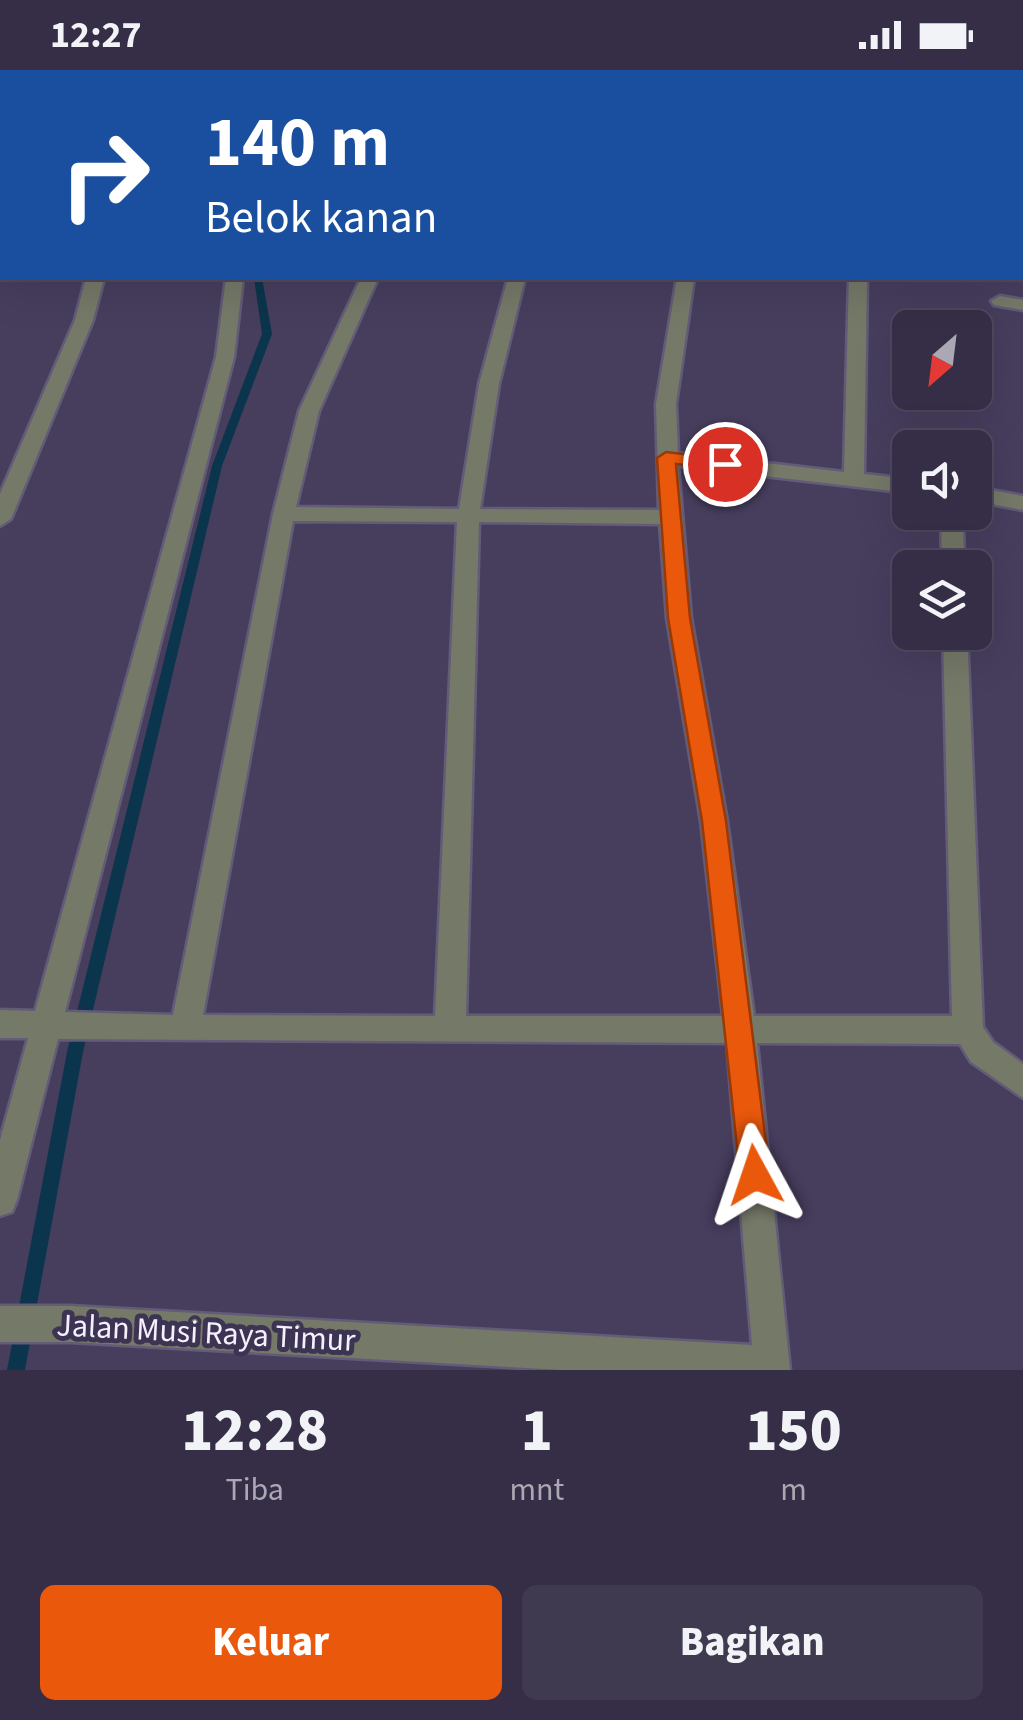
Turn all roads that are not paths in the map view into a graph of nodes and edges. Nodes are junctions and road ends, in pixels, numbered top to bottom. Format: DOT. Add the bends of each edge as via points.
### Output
graph roads {
  1 [pos="94,280"];
  2 [pos="234,280"];
  3 [pos="368,280"];
  4 [pos="515,280"];
  5 [pos="685,280"];
  6 [pos="858,280"];
  7 [pos="1000,301"];
  8 [pos="1023,306"];
  9 [pos="666,458"];
  10 [pos="854,479"];
  11 [pos="892,484"];
  12 [pos="992,497"];
  13 [pos="1023,503"];
  14 [pos="284,514"];
  15 [pos="672,517"];
  16 [pos="0,518"];
  17 [pos="468,518"];
  18 [pos="956,650"];
  19 [pos="0,1024"];
  20 [pos="54,1024"];
  21 [pos="185,1029"];
  22 [pos="450,1030"];
  23 [pos="740,1030"];
  24 [pos="968,1030"];
  25 [pos="1023,1084"];
  26 [pos="0,1200"];
  27 [pos="0,1324"];
  28 [pos="772,1367"];
  1 -- 16 [label="street" via="84,320"];
  2 -- 20 [label="street" via="225,357"];
  3 -- 14 [label="street" via="308,411"];
  4 -- 17 [label="street" via="489,384"];
  5 -- 9 [label="street" via="666,404"];
  6 -- 10 [label="street"];
  7 -- 8 [label="street"];
  9 -- 10 [label="street"];
  9 -- 15 [label="street"];
  10 -- 11 [label="street"];
  12 -- 13 [label="street"];
  14 -- 17 [label="street"];
  14 -- 21 [label="street"];
  15 -- 17 [label="street"];
  15 -- 23 [label="street" via="679,618"];
  17 -- 22 [label="street"];
  18 -- 24 [label="street"];
  19 -- 20 [label="street"];
  20 -- 21 [label="street"];
  20 -- 26 [label="street"];
  21 -- 22 [label="street"];
  22 -- 23 [label="street"];
  23 -- 24 [label="street"];
  23 -- 28 [label="street"];
  24 -- 25 [label="street" via="982,1052"];
  27 -- 28 [label="street, Jalan Musi Raya Timur"];
}
